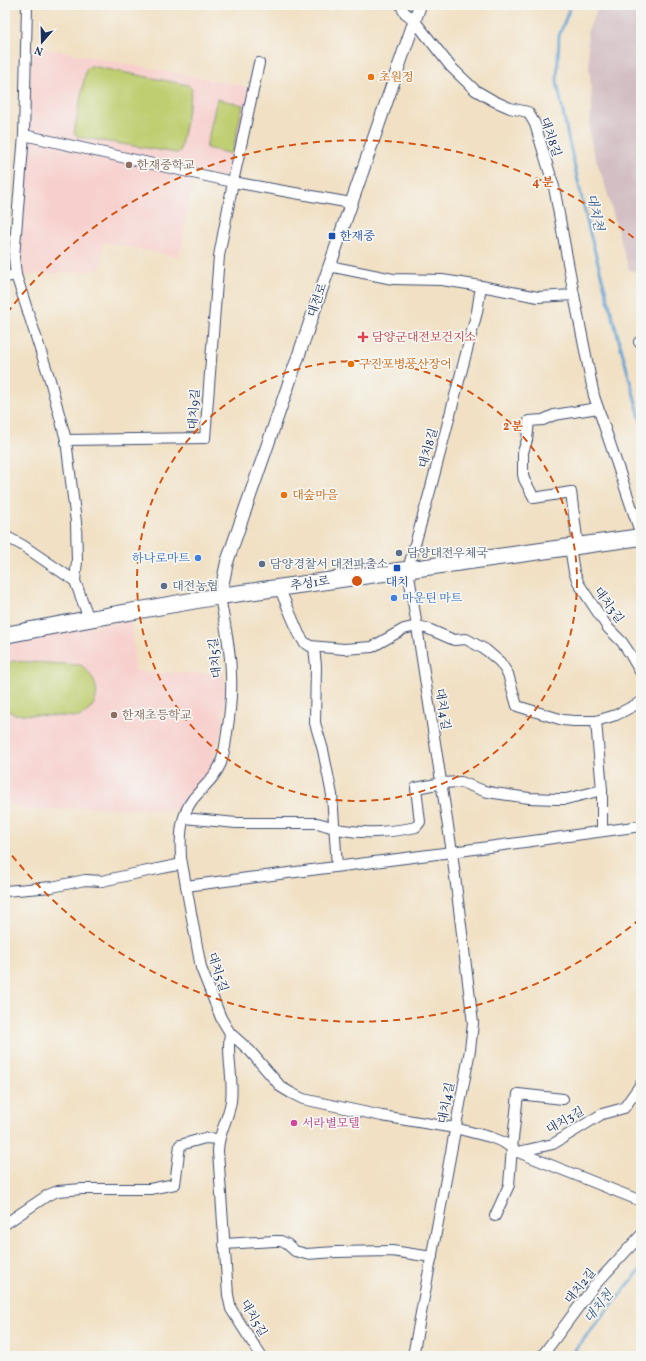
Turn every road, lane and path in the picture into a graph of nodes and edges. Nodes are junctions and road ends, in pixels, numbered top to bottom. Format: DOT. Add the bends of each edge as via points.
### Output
graph roads {
  1 [pos="27,5"];
  2 [pos="401,5"];
  3 [pos="420,5"];
  4 [pos="414,20"];
  5 [pos="259,64"];
  6 [pos="24,135"];
  7 [pos="233,182"];
  8 [pos="351,203"];
  9 [pos="329,266"];
  10 [pos="16,275"];
  11 [pos="5,276"];
  12 [pos="481,286"];
  13 [pos="574,295"];
  14 [pos="598,408"];
  15 [pos="66,440"];
  16 [pos="5,536"];
  17 [pos="641,536"];
  18 [pos="574,546"];
  19 [pos="408,569"];
  20 [pos="75,581"];
  21 [pos="279,587"];
  22 [pos="220,596"];
  23 [pos="89,619"];
  24 [pos="417,626"];
  25 [pos="5,635"];
  26 [pos="314,647"];
  27 [pos="641,673"];
  28 [pos="641,702"];
  29 [pos="596,721"];
  30 [pos="442,783"];
  31 [pos="602,790"];
  32 [pos="184,818"];
  33 [pos="641,826"];
  34 [pos="335,829"];
  35 [pos="602,831"];
  36 [pos="452,852"];
  37 [pos="182,864"];
  38 [pos="337,866"];
  39 [pos="186,886"];
  40 [pos="5,891"];
  41 [pos="230,1033"];
  42 [pos="641,1084"];
  43 [pos="563,1099"];
  44 [pos="455,1128"];
  45 [pos="219,1139"];
  46 [pos="515,1150"];
  47 [pos="641,1201"];
  48 [pos="495,1216"];
  49 [pos="5,1224"];
  50 [pos="641,1235"];
  51 [pos="224,1244"];
  52 [pos="432,1258"];
  53 [pos="261,1356"];
  54 [pos="414,1356"];
  55 [pos="542,1356"];
  1 -- 6 [label="street"];
  2 -- 4 [label="street, 대치8길" via="404,12"];
  3 -- 4 [label="street, 대전로"];
  4 -- 8 [label="street, 대전로"];
  4 -- 13 [label="street, 대치8길" via="452,67 475,90 510,108 528,112 535,124 554,187"];
  5 -- 7 [label="street"];
  6 -- 7 [label="street"];
  6 -- 10 [label="street" via="14,257"];
  7 -- 8 [label="street"];
  7 -- 15 [label="street, 대치9길" via="219,256 205,438"];
  8 -- 9 [label="street, 대전로"];
  9 -- 12 [label="street" via="393,279 442,280"];
  9 -- 22 [label="street, 대전로" via="227,562"];
  10 -- 11 [label="street"];
  10 -- 15 [label="street" via="50,380"];
  12 -- 13 [label="street" via="538,297"];
  12 -- 19 [label="street, 대치8길" via="473,327"];
  13 -- 14 [label="street, 대치8길"];
  14 -- 17 [label="street, 대치8길"];
  14 -- 18 [label="street, 대치3길" via="529,421 523,452 524,479 534,498 571,492"];
  15 -- 20 [label="street" via="76,522"];
  16 -- 20 [label="street"];
  17 -- 18 [label="main road, 추성1로"];
  18 -- 19 [label="main road, 추성1로"];
  18 -- 27 [label="street, 대치3길" via="574,572 579,584 608,628 622,642"];
  19 -- 21 [label="main road, 추성1로"];
  19 -- 24 [label="street, 대치4길"];
  20 -- 23 [label="street"];
  21 -- 22 [label="main road, 추성1로"];
  21 -- 26 [label="street" via="299,634 304,642"];
  22 -- 23 [label="main road, 추성1로"];
  22 -- 32 [label="street, 대치5길" via="231,674 227,734 218,769 193,799"];
  23 -- 25 [label="main road, 추성1로"];
  24 -- 26 [label="street" via="404,629 372,647"];
  24 -- 29 [label="street" via="454,640 466,639 486,650 500,662 508,674 517,706 563,720"];
  24 -- 30 [label="street, 대치4길"];
  26 -- 34 [label="street" via="315,723 330,778"];
  28 -- 29 [label="street" via="616,715"];
  29 -- 31 [label="street"];
  30 -- 31 [label="street" via="462,782 484,790 529,798 566,799"];
  30 -- 34 [label="street" via="416,788 420,822 416,827 367,832"];
  30 -- 36 [label="street, 대치4길"];
  31 -- 35 [label="street"];
  32 -- 34 [label="street" via="236,823 316,822"];
  32 -- 37 [label="street, 대치5길" via="180,835"];
  33 -- 35 [label="street"];
  34 -- 38 [label="street"];
  35 -- 36 [label="street"];
  36 -- 38 [label="street"];
  36 -- 44 [label="street, 대치4길" via="473,1023"];
  37 -- 39 [label="street, 대치5길"];
  37 -- 40 [label="street" via="102,881 85,880 52,887"];
  38 -- 39 [label="street"];
  39 -- 41 [label="street, 대치5길" via="201,968 221,1018"];
  41 -- 44 [label="street" via="250,1051 281,1087 303,1099"];
  41 -- 45 [label="street, 대치5길" via="228,1043 231,1102"];
  42 -- 46 [label="street, 대치3길" via="624,1108 602,1114 553,1144"];
  43 -- 46 [label="street" via="518,1094"];
  44 -- 46 [label="street" via="490,1137"];
  44 -- 52 [label="street, 대치4길"];
  45 -- 49 [label="street" via="205,1138 180,1145 175,1184 150,1189 58,1191"];
  45 -- 51 [label="street, 대치5길" via="218,1162"];
  46 -- 47 [label="street"];
  46 -- 48 [label="street" via="509,1185"];
  50 -- 55 [label="street, 대치2길" via="594,1286"];
  51 -- 52 [label="street" via="281,1241 295,1251 306,1254 386,1251"];
  51 -- 53 [label="street, 대치5길" via="231,1309"];
  52 -- 54 [label="street, 대치4길"];
}
